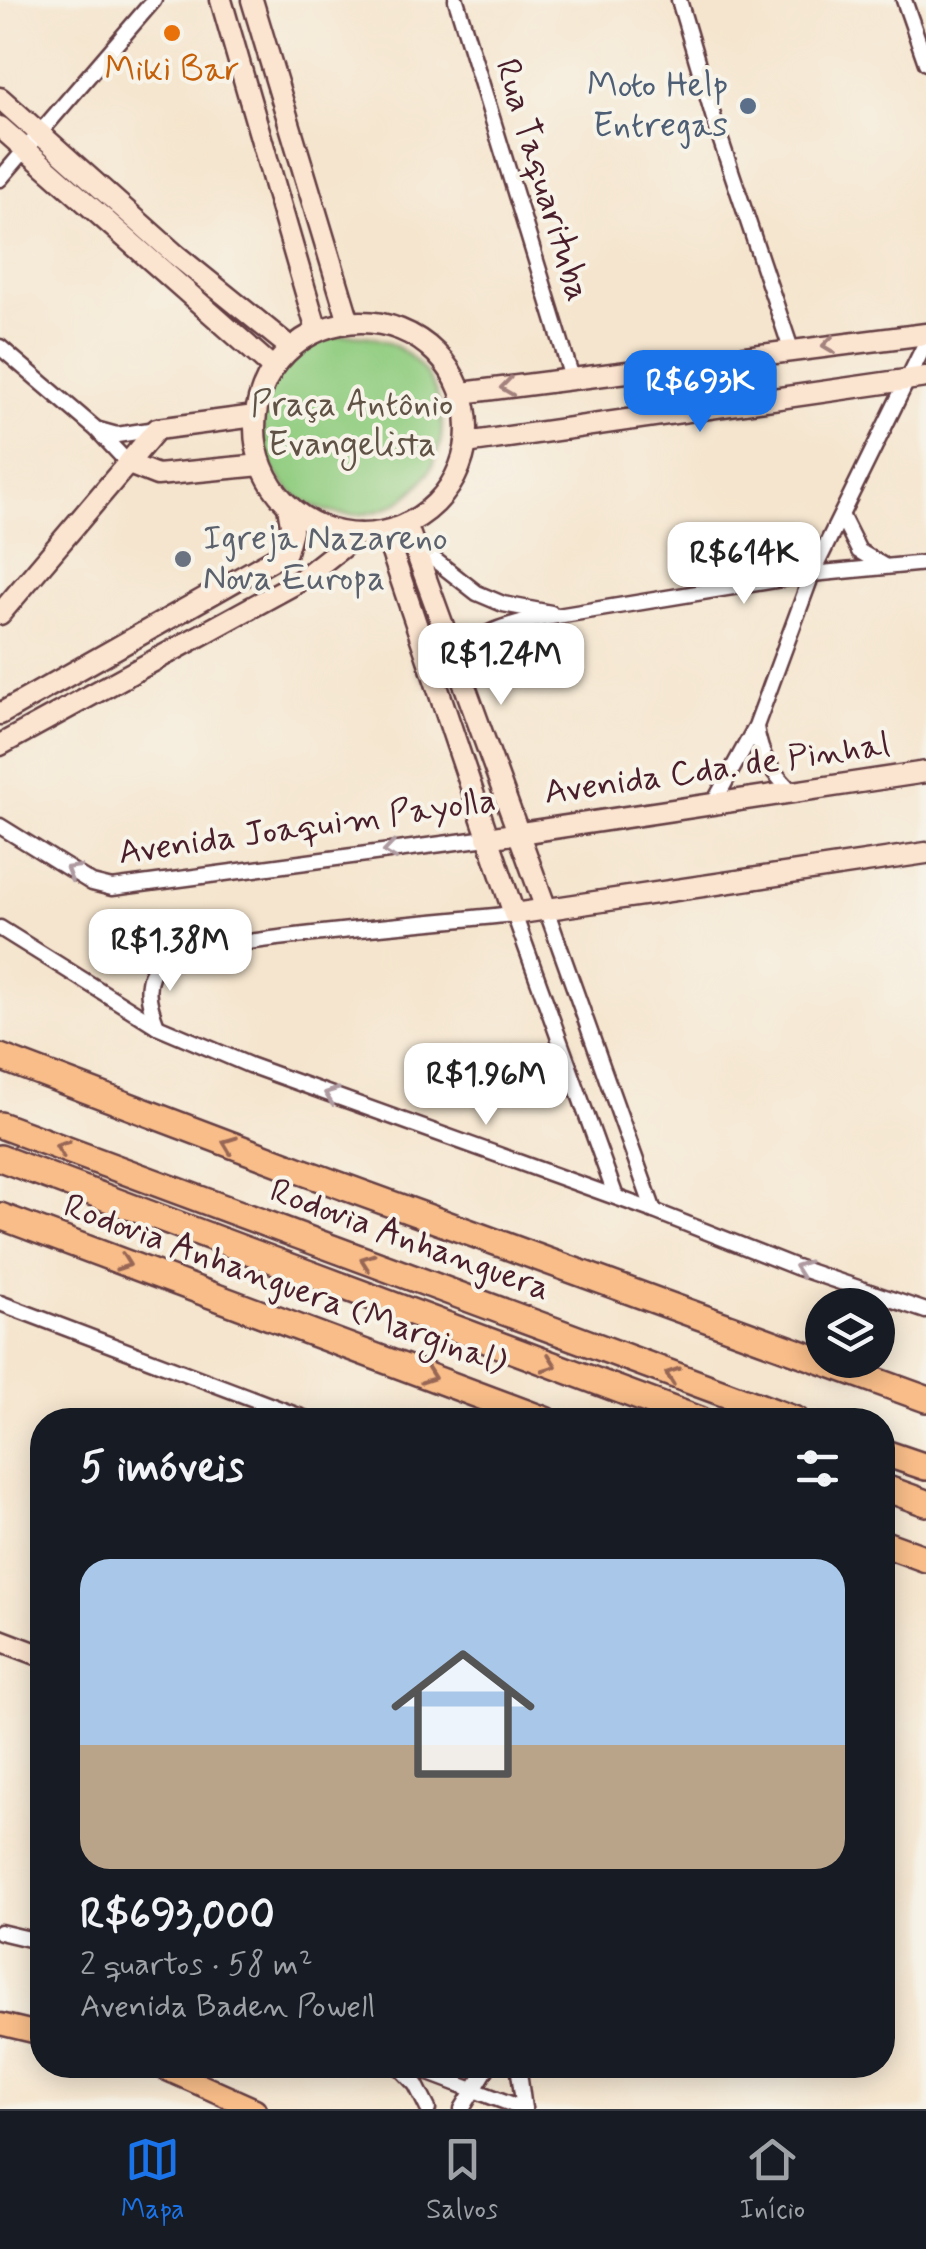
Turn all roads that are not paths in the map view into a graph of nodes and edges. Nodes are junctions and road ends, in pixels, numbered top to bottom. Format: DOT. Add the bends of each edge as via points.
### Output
graph roads {
  1 [pos="154,0"];
  2 [pos="221,0"];
  3 [pos="252,0"];
  4 [pos="456,0"];
  5 [pos="679,0"];
  6 [pos="904,0"];
  7 [pos="926,64"];
  8 [pos="0,98"];
  9 [pos="0,127"];
  10 [pos="39,132"];
  11 [pos="25,149"];
  12 [pos="0,179"];
  13 [pos="349,322"];
  14 [pos="317,331"];
  15 [pos="926,334"];
  16 [pos="926,342"];
  17 [pos="0,346"];
  18 [pos="290,348"];
  19 [pos="791,349"];
  20 [pos="273,368"];
  21 [pos="572,378"];
  22 [pos="918,379"];
  23 [pos="462,393"];
  24 [pos="255,416"];
  25 [pos="96,429"];
  26 [pos="157,429"];
  27 [pos="466,443"];
  28 [pos="129,464"];
  29 [pos="261,465"];
  30 [pos="288,506"];
  31 [pos="842,517"];
  32 [pos="385,532"];
  33 [pos="409,533"];
  34 [pos="359,534"];
  35 [pos="926,563"];
  36 [pos="889,568"];
  37 [pos="812,574"];
  38 [pos="0,614"];
  39 [pos="556,614"];
  40 [pos="460,668"];
  41 [pos="0,714"];
  42 [pos="756,726"];
  43 [pos="0,745"];
  44 [pos="926,772"];
  45 [pos="792,792"];
  46 [pos="713,804"];
  47 [pos="0,826"];
  48 [pos="518,831"];
  49 [pos="487,838"];
  50 [pos="926,853"];
  51 [pos="546,908"];
  52 [pos="514,914"];
  53 [pos="0,928"];
  54 [pos="156,1026"];
  55 [pos="0,1057"];
  56 [pos="0,1126"];
  57 [pos="0,1158"];
  58 [pos="616,1197"];
  59 [pos="654,1211"];
  60 [pos="0,1216"];
  61 [pos="0,1303"];
  62 [pos="926,1310"];
  63 [pos="926,1399"];
  64 [pos="277,1408"];
  65 [pos="514,1408"];
  66 [pos="668,1408"];
  67 [pos="764,1408"];
  68 [pos="895,1457"];
  69 [pos="926,1468"];
  70 [pos="895,1492"];
  71 [pos="926,1503"];
  72 [pos="895,1548"];
  73 [pos="926,1559"];
  74 [pos="0,1640"];
  75 [pos="30,1651"];
  76 [pos="0,1932"];
  77 [pos="30,1939"];
  78 [pos="0,2024"];
  79 [pos="30,2031"];
  80 [pos="185,2078"];
  81 [pos="409,2078"];
  82 [pos="441,2078"];
  83 [pos="482,2078"];
  84 [pos="520,2078"];
  85 [pos="474,2091"];
  86 [pos="255,2109"];
  87 [pos="428,2109"];
  88 [pos="462,2109"];
  89 [pos="524,2109"];
  1 -- 10 [label="street"];
  2 -- 14 [label="main road"];
  3 -- 13 [label="main road"];
  4 -- 21 [label="street, Rua Taquarituba"];
  5 -- 19 [label="street"];
  6 -- 7 [label="street"];
  8 -- 10 [label="main road"];
  9 -- 11 [label="main road"];
  10 -- 11 [label="street"];
  10 -- 18 [label="main road"];
  11 -- 12 [label="street"];
  11 -- 20 [label="main road"];
  13 -- 14 [label="main road"];
  13 -- 23 [label="main road" via="384,324 418,338 444,362"];
  14 -- 18 [label="main road"];
  15 -- 19 [label="main road, one-way"];
  16 -- 22 [label="street"];
  17 -- 25 [label="street"];
  18 -- 20 [label="main road"];
  19 -- 21 [label="main road"];
  20 -- 24 [label="main road"];
  21 -- 23 [label="main road, one-way"];
  22 -- 27 [label="main road"];
  22 -- 31 [label="street"];
  23 -- 27 [label="main road"];
  24 -- 26 [label="main road"];
  24 -- 29 [label="main road"];
  25 -- 26 [label="street" via="117,435"];
  25 -- 28 [label="street"];
  26 -- 28 [label="main road"];
  27 -- 33 [label="main road" via="456,476"];
  28 -- 29 [label="main road" via="157,475"];
  28 -- 38 [label="main road"];
  29 -- 30 [label="main road"];
  30 -- 34 [label="main road" via="330,530"];
  30 -- 41 [label="main road" via="292,530 286,552"];
  31 -- 36 [label="street" via="859,551"];
  31 -- 37 [label="street"];
  32 -- 33 [label="main road"];
  32 -- 34 [label="main road"];
  32 -- 49 [label="main road"];
  33 -- 39 [label="street" via="477,593"];
  33 -- 40 [label="main road"];
  34 -- 43 [label="main road" via="298,582"];
  35 -- 36 [label="street"];
  36 -- 37 [label="street"];
  37 -- 39 [label="street"];
  37 -- 42 [label="street"];
  39 -- 40 [label="street" via="483,634"];
  40 -- 48 [label="main road"];
  42 -- 45 [label="street" via="769,768"];
  42 -- 46 [label="street"];
  44 -- 45 [label="main road, Avenida Cda. de Pinhal"];
  45 -- 46 [label="main road, Avenida Cda. de Pinhal"];
  46 -- 48 [label="main road, Avenida Cda. de Pinhal"];
  49 -- 47 [label="street, Avenida Joaquim Payolla, one-way" via="112,888 92,883"];
  48 -- 49 [label="main road, Avenida Joaquim Payolla"];
  48 -- 51 [label="main road"];
  49 -- 52 [label="main road"];
  50 -- 51 [label="main road"];
  51 -- 52 [label="main road"];
  51 -- 59 [label="street"];
  52 -- 54 [label="street" via="173,954 151,976"];
  52 -- 58 [label="street"];
  53 -- 54 [label="street"];
  58 -- 54 [label="street, one-way"];
  63 -- 55 [label="highway, one-way"];
  67 -- 56 [label="highway, Rodovia Anhanguera, one-way"];
  57 -- 66 [label="highway, Rodovia Anhanguera, one-way"];
  58 -- 59 [label="street"];
  62 -- 59 [label="street, one-way"];
  60 -- 65 [label="highway, Rodovia Anhanguera (Marginal), one-way"];
  61 -- 64 [label="street"];
  68 -- 69 [label="highway"];
  70 -- 71 [label="highway"];
  72 -- 73 [label="highway"];
  74 -- 75 [label="main road"];
  76 -- 77 [label="street"];
  78 -- 79 [label="main road"];
  80 -- 86 [label="main road"];
  81 -- 87 [label="street"];
  82 -- 85 [label="street"];
  83 -- 85 [label="street"];
  84 -- 89 [label="street"];
  85 -- 88 [label="street"];
  85 -- 89 [label="street"];
}
